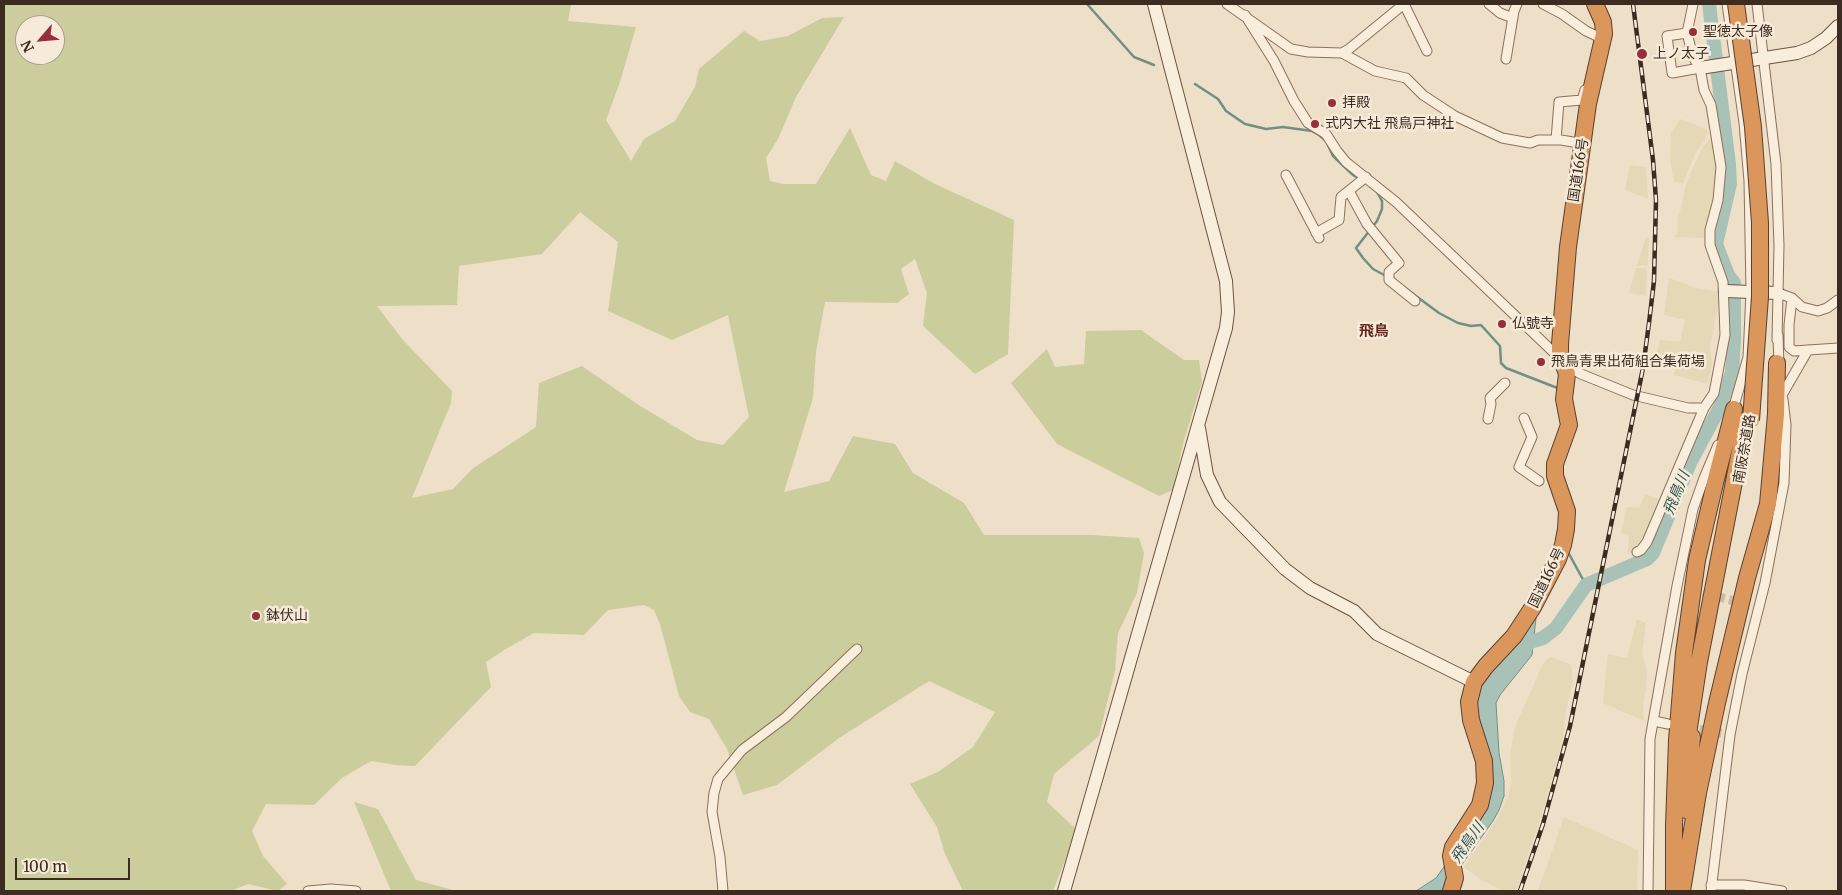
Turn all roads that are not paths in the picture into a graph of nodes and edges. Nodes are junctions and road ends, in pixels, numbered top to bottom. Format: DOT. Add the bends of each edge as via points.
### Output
graph roads {
  1 [pos="1154,4"];
  2 [pos="1227,4"];
  3 [pos="1404,4"];
  4 [pos="1489,4"];
  5 [pos="1518,4"];
  6 [pos="1543,4"];
  7 [pos="1595,4"];
  8 [pos="1693,4"];
  9 [pos="1727,4"];
  10 [pos="1732,4"];
  11 [pos="1736,4"];
  12 [pos="1757,4"];
  13 [pos="1245,15"];
  14 [pos="1513,18"];
  15 [pos="1838,26"];
  16 [pos="1687,32"];
  17 [pos="1603,40"];
  18 [pos="1427,51"];
  19 [pos="1342,53"];
  20 [pos="1506,59"];
  21 [pos="1763,59"];
  22 [pos="1733,64"];
  23 [pos="1701,68"];
  24 [pos="1595,75"];
  25 [pos="1556,140"];
  26 [pos="1583,146"];
  27 [pos="1286,175"];
  28 [pos="1364,180"];
  29 [pos="1349,191"];
  30 [pos="1724,291"];
  31 [pos="1748,292"];
  32 [pos="1778,293"];
  33 [pos="1792,298"];
  34 [pos="1838,300"];
  35 [pos="1415,302"];
  36 [pos="1778,335"];
  37 [pos="1838,348"];
  38 [pos="1808,350"];
  39 [pos="1562,360"];
  40 [pos="1777,363"];
  41 [pos="1505,383"];
  42 [pos="1782,395"];
  43 [pos="1704,408"];
  44 [pos="1744,416"];
  45 [pos="1524,418"];
  46 [pos="1488,419"];
  47 [pos="1198,424"];
  48 [pos="1539,481"];
  49 [pos="1637,552"];
  50 [pos="1748,605"];
  51 [pos="1758,608"];
  52 [pos="856,649"];
  53 [pos="1474,682"];
  54 [pos="1654,721"];
  55 [pos="1668,724"];
  56 [pos="1453,885"];
  57 [pos="1711,888"];
  58 [pos="308,891"];
  59 [pos="356,891"];
  60 [pos="722,891"];
  61 [pos="1064,891"];
  62 [pos="1648,891"];
  63 [pos="1674,891"];
  64 [pos="1682,891"];
  65 [pos="1782,891"];
  1 -- 47 [label="street" via="1226,281 1226,328"];
  2 -- 13 [label="street"];
  3 -- 18 [label="street"];
  3 -- 19 [label="street"];
  4 -- 14 [label="street"];
  5 -- 14 [label="street"];
  6 -- 17 [label="street"];
  7 -- 17 [label="highway, 国道166号" via="1603,22"];
  8 -- 16 [label="street"];
  9 -- 22 [label="street"];
  10 -- 44 [label="highway, 南阪奈道路, bridge" via="1749,128 1756,224 1753,356"];
  11 -- 44 [label="highway, 南阪奈道路, bridge" via="1752,118 1760,223 1760,297"];
  12 -- 21 [label="street"];
  13 -- 19 [label="street" via="1291,49"];
  13 -- 28 [label="street" via="1308,123 1326,134 1345,162"];
  14 -- 20 [label="street"];
  15 -- 21 [label="street" via="1811,48"];
  16 -- 23 [label="street" via="1693,57"];
  16 -- 23 [label="street" via="1667,36 1672,72"];
  17 -- 24 [label="highway, 国道166号"];
  19 -- 25 [label="street" via="1375,71 1406,78 1423,95 1447,111 1502,138 1530,143"];
  21 -- 22 [label="street"];
  21 -- 32 [label="street" via="1776,164"];
  22 -- 23 [label="street"];
  22 -- 31 [label="street" via="1744,123 1749,181"];
  23 -- 30 [label="street" via="1721,167 1710,245"];
  24 -- 25 [label="street" via="1590,75 1582,100 1558,102"];
  24 -- 26 [label="highway, 国道166号"];
  25 -- 26 [label="street"];
  26 -- 39 [label="highway, 国道166号" via="1567,260 1560,344"];
  27 -- 29 [label="street" via="1318,235 1338,220 1341,197"];
  28 -- 29 [label="street"];
  28 -- 39 [label="street" via="1440,243"];
  29 -- 35 [label="street" via="1367,224 1399,263 1389,276"];
  30 -- 31 [label="street"];
  30 -- 43 [label="street" via="1722,355 1714,393"];
  31 -- 32 [label="street"];
  31 -- 44 [label="street"];
  32 -- 33 [label="street"];
  32 -- 36 [label="street"];
  33 -- 34 [label="street" via="1802,308 1818,311"];
  33 -- 38 [label="street" via="1789,347 1794,352"];
  36 -- 40 [label="street"];
  36 -- 42 [label="street"];
  37 -- 38 [label="street"];
  38 -- 42 [label="street"];
  39 -- 43 [label="street" via="1580,374 1633,396 1688,408"];
  39 -- 53 [label="highway, 国道166号" via="1567,374 1564,395 1568,425 1555,464 1555,476 1567,511 1563,545 1524,622"];
  40 -- 64 [label="highway" via="1768,504 1717,703"];
  41 -- 46 [label="street" via="1490,398"];
  42 -- 51 [label="street" via="1786,425 1784,483"];
  43 -- 49 [label="street" via="1647,542"];
  44 -- 54 [label="street" via="1704,478 1693,509"];
  44 -- 63 [label="highway, 南阪奈道路" via="1685,752"];
  44 -- 64 [label="highway, 南阪奈道路" via="1729,539 1702,663 1690,751"];
  45 -- 48 [label="street" via="1532,437 1519,467"];
  47 -- 53 [label="street" via="1207,475 1220,502 1285,569 1310,588 1354,612 1377,634"];
  47 -- 61 [label="street"];
  50 -- 51 [label="street"];
  51 -- 57 [label="street" via="1730,735"];
  52 -- 60 [label="street" via="786,717 742,750 718,779 712,812"];
  53 -- 56 [label="highway, 国道166号" via="1471,720 1484,761 1485,784 1480,805 1453,847"];
  54 -- 55 [label="street"];
  54 -- 62 [label="street" via="1650,739"];
  57 -- 65 [label="street" via="1744,885"];
  58 -- 59 [label="street"];
}
